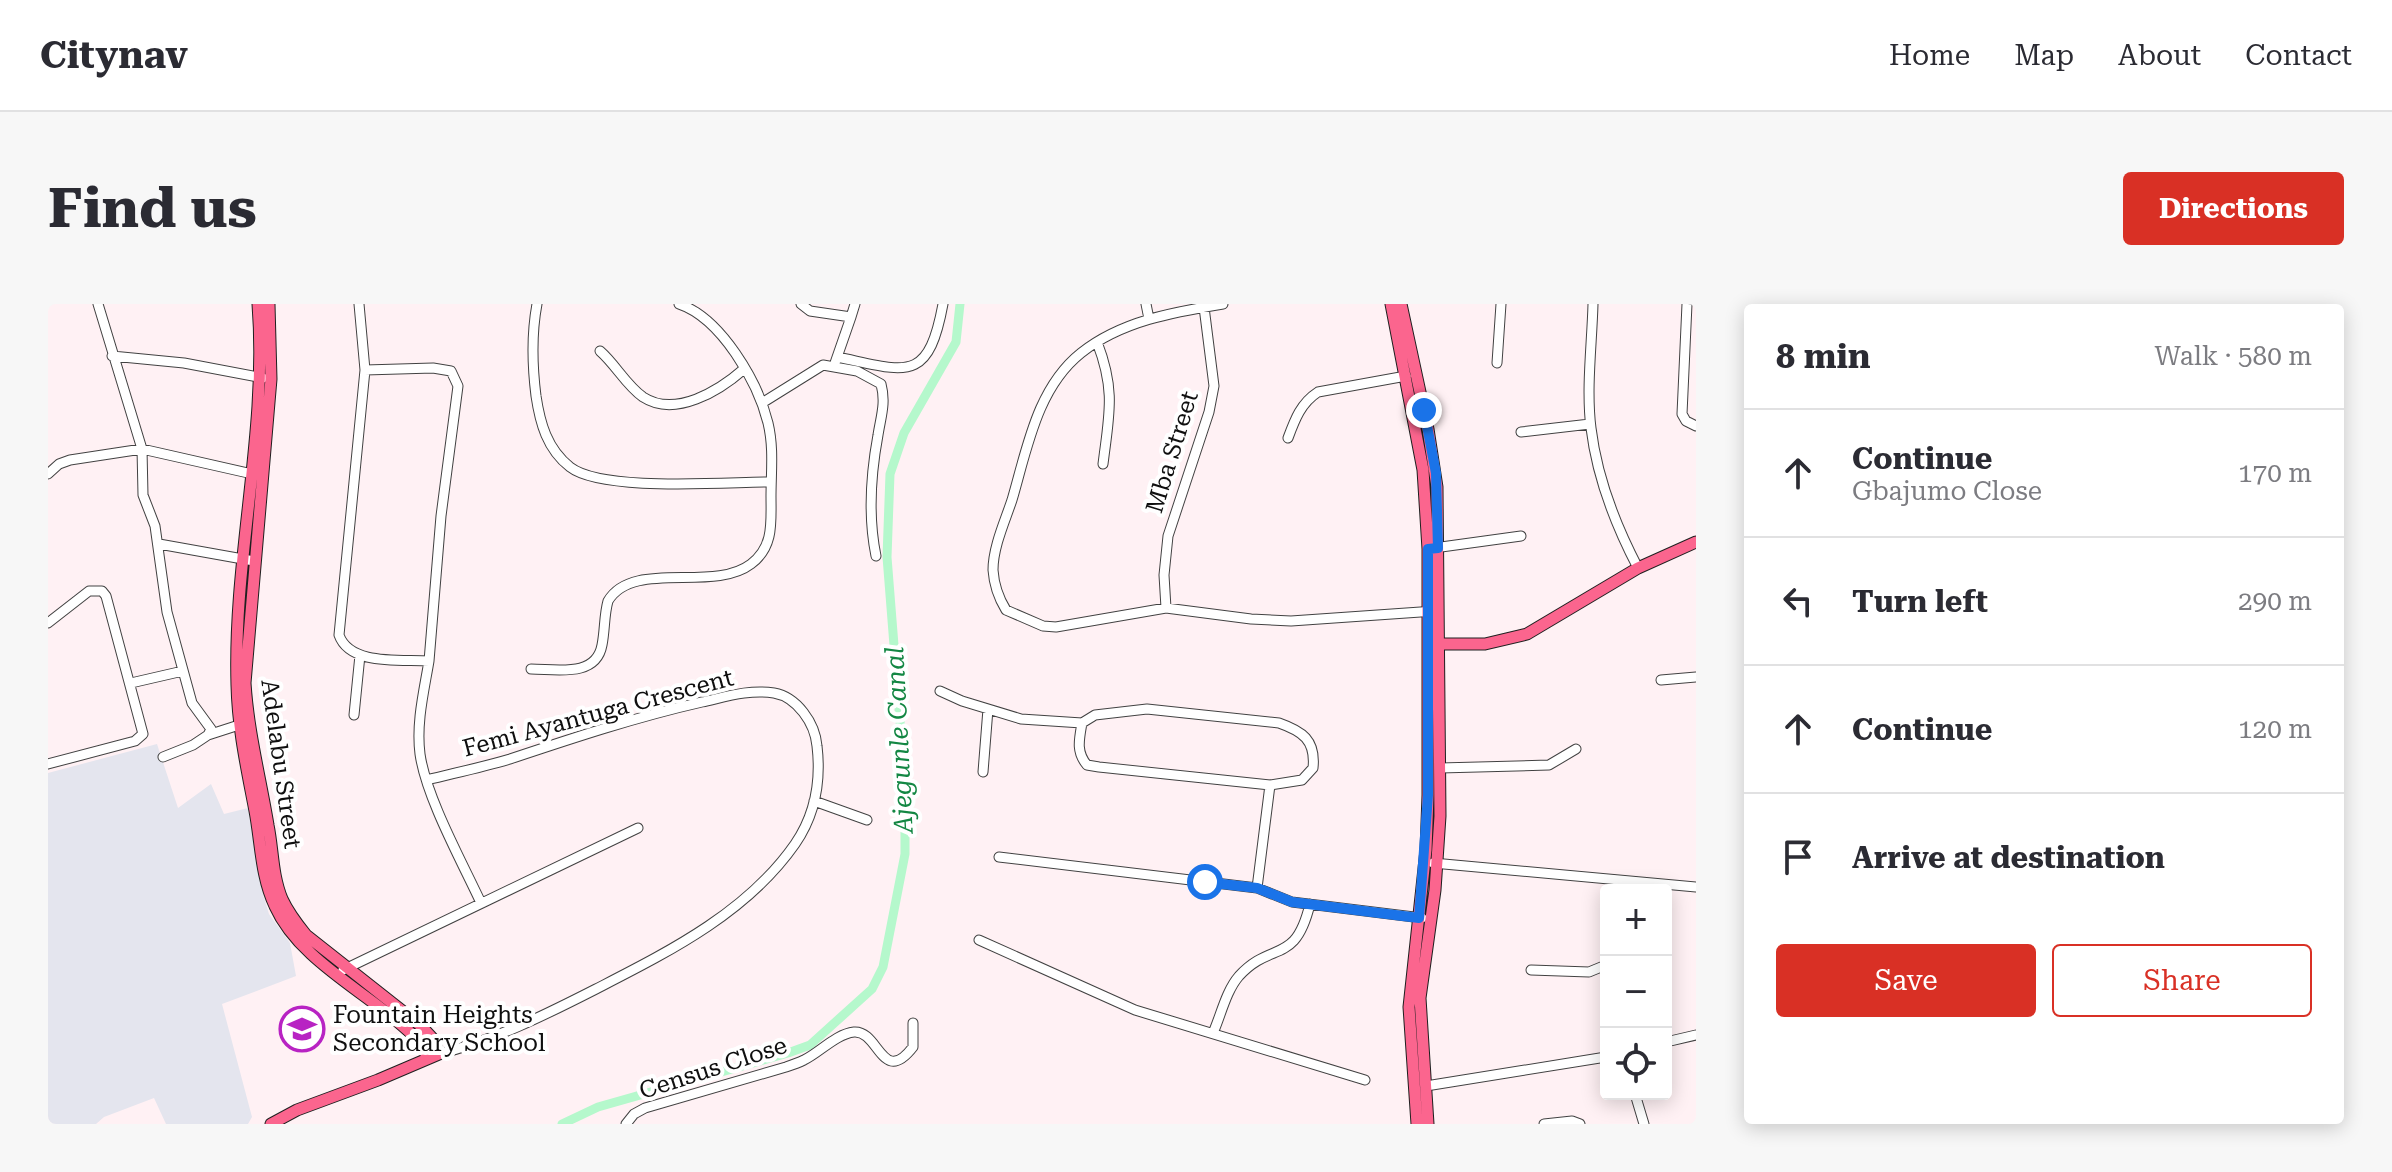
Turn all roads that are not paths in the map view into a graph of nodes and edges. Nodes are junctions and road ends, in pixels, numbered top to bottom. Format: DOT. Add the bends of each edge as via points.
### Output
graph roads {
  1 [pos="98,304"];
  2 [pos="258,304"];
  3 [pos="269,304"];
  4 [pos="359,304"];
  5 [pos="537,304"];
  6 [pos="679,304"];
  7 [pos="801,304"];
  8 [pos="855,304"];
  9 [pos="943,304"];
  10 [pos="1146,304"];
  11 [pos="1223,304"];
  12 [pos="1391,304"];
  13 [pos="1401,304"];
  14 [pos="1501,304"];
  15 [pos="1593,304"];
  16 [pos="1687,304"];
  17 [pos="1204,307"];
  18 [pos="851,317"];
  19 [pos="1149,319"];
  20 [pos="1097,342"];
  21 [pos="600,351"];
  22 [pos="112,356"];
  23 [pos="836,362"];
  24 [pos="1497,363"];
  25 [pos="893,368"];
  26 [pos="744,369"];
  27 [pos="365,370"];
  28 [pos="1406,376"];
  29 [pos="266,378"];
  30 [pos="881,384"];
  31 [pos="762,403"];
  32 [pos="1590,424"];
  33 [pos="1696,426"];
  34 [pos="1521,432"];
  35 [pos="1288,438"];
  36 [pos="142,449"];
  37 [pos="1103,464"];
  38 [pos="48,474"];
  39 [pos="258,475"];
  40 [pos="771,482"];
  41 [pos="1521,536"];
  42 [pos="1696,542"];
  43 [pos="159,544"];
  44 [pos="1433,548"];
  45 [pos="876,556"];
  46 [pos="248,561"];
  47 [pos="1638,568"];
  48 [pos="1166,608"];
  49 [pos="1433,611"];
  50 [pos="48,623"];
  51 [pos="1438,644"];
  52 [pos="360,655"];
  53 [pos="429,661"];
  54 [pos="531,669"];
  55 [pos="183,671"];
  56 [pos="1696,677"];
  57 [pos="1661,680"];
  58 [pos="131,683"];
  59 [pos="940,691"];
  60 [pos="988,709"];
  61 [pos="354,715"];
  62 [pos="1082,723"];
  63 [pos="244,728"];
  64 [pos="208,735"];
  65 [pos="1576,749"];
  66 [pos="163,757"];
  67 [pos="48,764"];
  68 [pos="1440,768"];
  69 [pos="983,772"];
  70 [pos="427,780"];
  71 [pos="1270,785"];
  72 [pos="814,801"];
  73 [pos="867,820"];
  74 [pos="638,828"];
  75 [pos="999,857"];
  76 [pos="1431,863"];
  77 [pos="1621,884"];
  78 [pos="1672,886"];
  79 [pos="1696,887"];
  80 [pos="1257,888"];
  81 [pos="481,903"];
  82 [pos="1310,904"];
  83 [pos="1424,918"];
  84 [pos="979,940"];
  85 [pos="1600,967"];
  86 [pos="1531,970"];
  87 [pos="342,971"];
  88 [pos="913,1023"];
  89 [pos="1213,1033"];
  90 [pos="1696,1035"];
  91 [pos="1672,1041"];
  92 [pos="440,1054"];
  93 [pos="1600,1058"];
  94 [pos="1365,1080"];
  95 [pos="1426,1086"];
  96 [pos="1637,1100"];
  97 [pos="271,1124"];
  98 [pos="626,1124"];
  99 [pos="1417,1124"];
  100 [pos="1428,1124"];
  101 [pos="1544,1124"];
  102 [pos="1580,1124"];
  103 [pos="1644,1124"];
  1 -- 22 [label="street"];
  2 -- 29 [label="main road, Adelabu Street"];
  3 -- 29 [label="main road, Adelabu Street"];
  4 -- 27 [label="street"];
  5 -- 40 [label="street" via="531,351 539,414 551,447 571,468 619,481"];
  6 -- 26 [label="street" via="709,321"];
  7 -- 18 [label="street" via="810,311"];
  8 -- 18 [label="street"];
  9 -- 25 [label="street" via="928,354 919,363"];
  10 -- 19 [label="street"];
  11 -- 17 [label="street"];
  12 -- 28 [label="main road"];
  13 -- 44 [label="main road" via="1436,473"];
  14 -- 24 [label="street"];
  15 -- 32 [label="street"];
  16 -- 33 [label="street" via="1682,414"];
  17 -- 19 [label="street"];
  17 -- 48 [label="street, Mba Street" via="1214,386 1168,536"];
  18 -- 23 [label="street"];
  19 -- 20 [label="street"];
  20 -- 37 [label="street" via="1110,392"];
  20 -- 48 [label="street" via="1070,364 1038,415 997,544 995,587 1006,610 1043,626"];
  21 -- 26 [label="street" via="634,389 658,404 719,390"];
  22 -- 29 [label="street"];
  22 -- 36 [label="street"];
  23 -- 25 [label="street"];
  23 -- 30 [label="street"];
  23 -- 31 [label="street"];
  25 -- 30 [label="street"];
  26 -- 31 [label="street"];
  27 -- 52 [label="street" via="339,635 346,649"];
  27 -- 53 [label="street" via="451,371 458,386"];
  28 -- 35 [label="street" via="1318,392 1296,415"];
  28 -- 44 [label="main road"];
  29 -- 39 [label="main road, Adelabu Street"];
  30 -- 45 [label="street" via="884,398 871,520"];
  31 -- 40 [label="street" via="773,453"];
  32 -- 34 [label="street"];
  32 -- 47 [label="street" via="1611,510"];
  36 -- 38 [label="street" via="70,460"];
  36 -- 39 [label="street"];
  36 -- 43 [label="street" via="143,495"];
  39 -- 46 [label="main road, Adelabu Street"];
  40 -- 54 [label="street" via="771,533 750,565 718,577 632,581 608,601 600,653 586,668"];
  41 -- 44 [label="street"];
  42 -- 47 [label="main road"];
  43 -- 46 [label="street"];
  43 -- 55 [label="street" via="167,612"];
  44 -- 49 [label="main road"];
  46 -- 63 [label="main road, Adelabu Street" via="236,683"];
  47 -- 51 [label="main road" via="1527,634 1485,644"];
  48 -- 49 [label="street" via="1291,621"];
  49 -- 51 [label="main road"];
  49 -- 76 [label="main road"];
  50 -- 58 [label="street" via="89,591 102,591"];
  51 -- 68 [label="main road"];
  52 -- 53 [label="street"];
  52 -- 61 [label="street"];
  53 -- 70 [label="street" via="419,729"];
  55 -- 58 [label="street"];
  55 -- 64 [label="street" via="192,703 211,729"];
  56 -- 57 [label="street"];
  58 -- 67 [label="street" via="140,738"];
  59 -- 60 [label="street"];
  60 -- 62 [label="street" via="1021,719"];
  60 -- 69 [label="street"];
  62 -- 71 [label="street" via="1078,749 1087,765"];
  62 -- 71 [label="street" via="1095,715 1147,709 1298,729 1312,747 1313,768 1302,780"];
  63 -- 64 [label="street"];
  63 -- 87 [label="main road, Adelabu Street" via="264,870 275,909 291,933"];
  64 -- 66 [label="street"];
  65 -- 68 [label="street" via="1549,765"];
  68 -- 76 [label="main road"];
  70 -- 72 [label="street, Femi Ayantuga Crescent" via="679,707 745,693 776,694 809,719 817,739"];
  70 -- 81 [label="street"];
  71 -- 80 [label="street"];
  72 -- 73 [label="street"];
  72 -- 92 [label="street, Femi Ayantuga Crescent" via="795,844 763,882 700,933 545,1014"];
  74 -- 81 [label="street"];
  75 -- 80 [label="street"];
  76 -- 77 [label="street"];
  76 -- 83 [label="main road"];
  78 -- 79 [label="street"];
  80 -- 82 [label="street"];
  81 -- 87 [label="street"];
  82 -- 83 [label="street"];
  82 -- 89 [label="street" via="1305,926 1292,944 1238,978"];
  83 -- 95 [label="main road" via="1420,998"];
  83 -- 99 [label="main road" via="1409,1007"];
  84 -- 89 [label="street" via="1097,995"];
  85 -- 86 [label="street" via="1589,972"];
  87 -- 92 [label="main road, Adelabu Street"];
  88 -- 98 [label="street, Census Close" via="913,1047 902,1059 887,1060 865,1035 847,1034 804,1060 645,1108"];
  89 -- 94 [label="street"];
  90 -- 91 [label="street"];
  92 -- 97 [label="main road"];
  93 -- 95 [label="street"];
  95 -- 100 [label="main road"];
  96 -- 103 [label="street"];
  101 -- 102 [label="street"];
}
